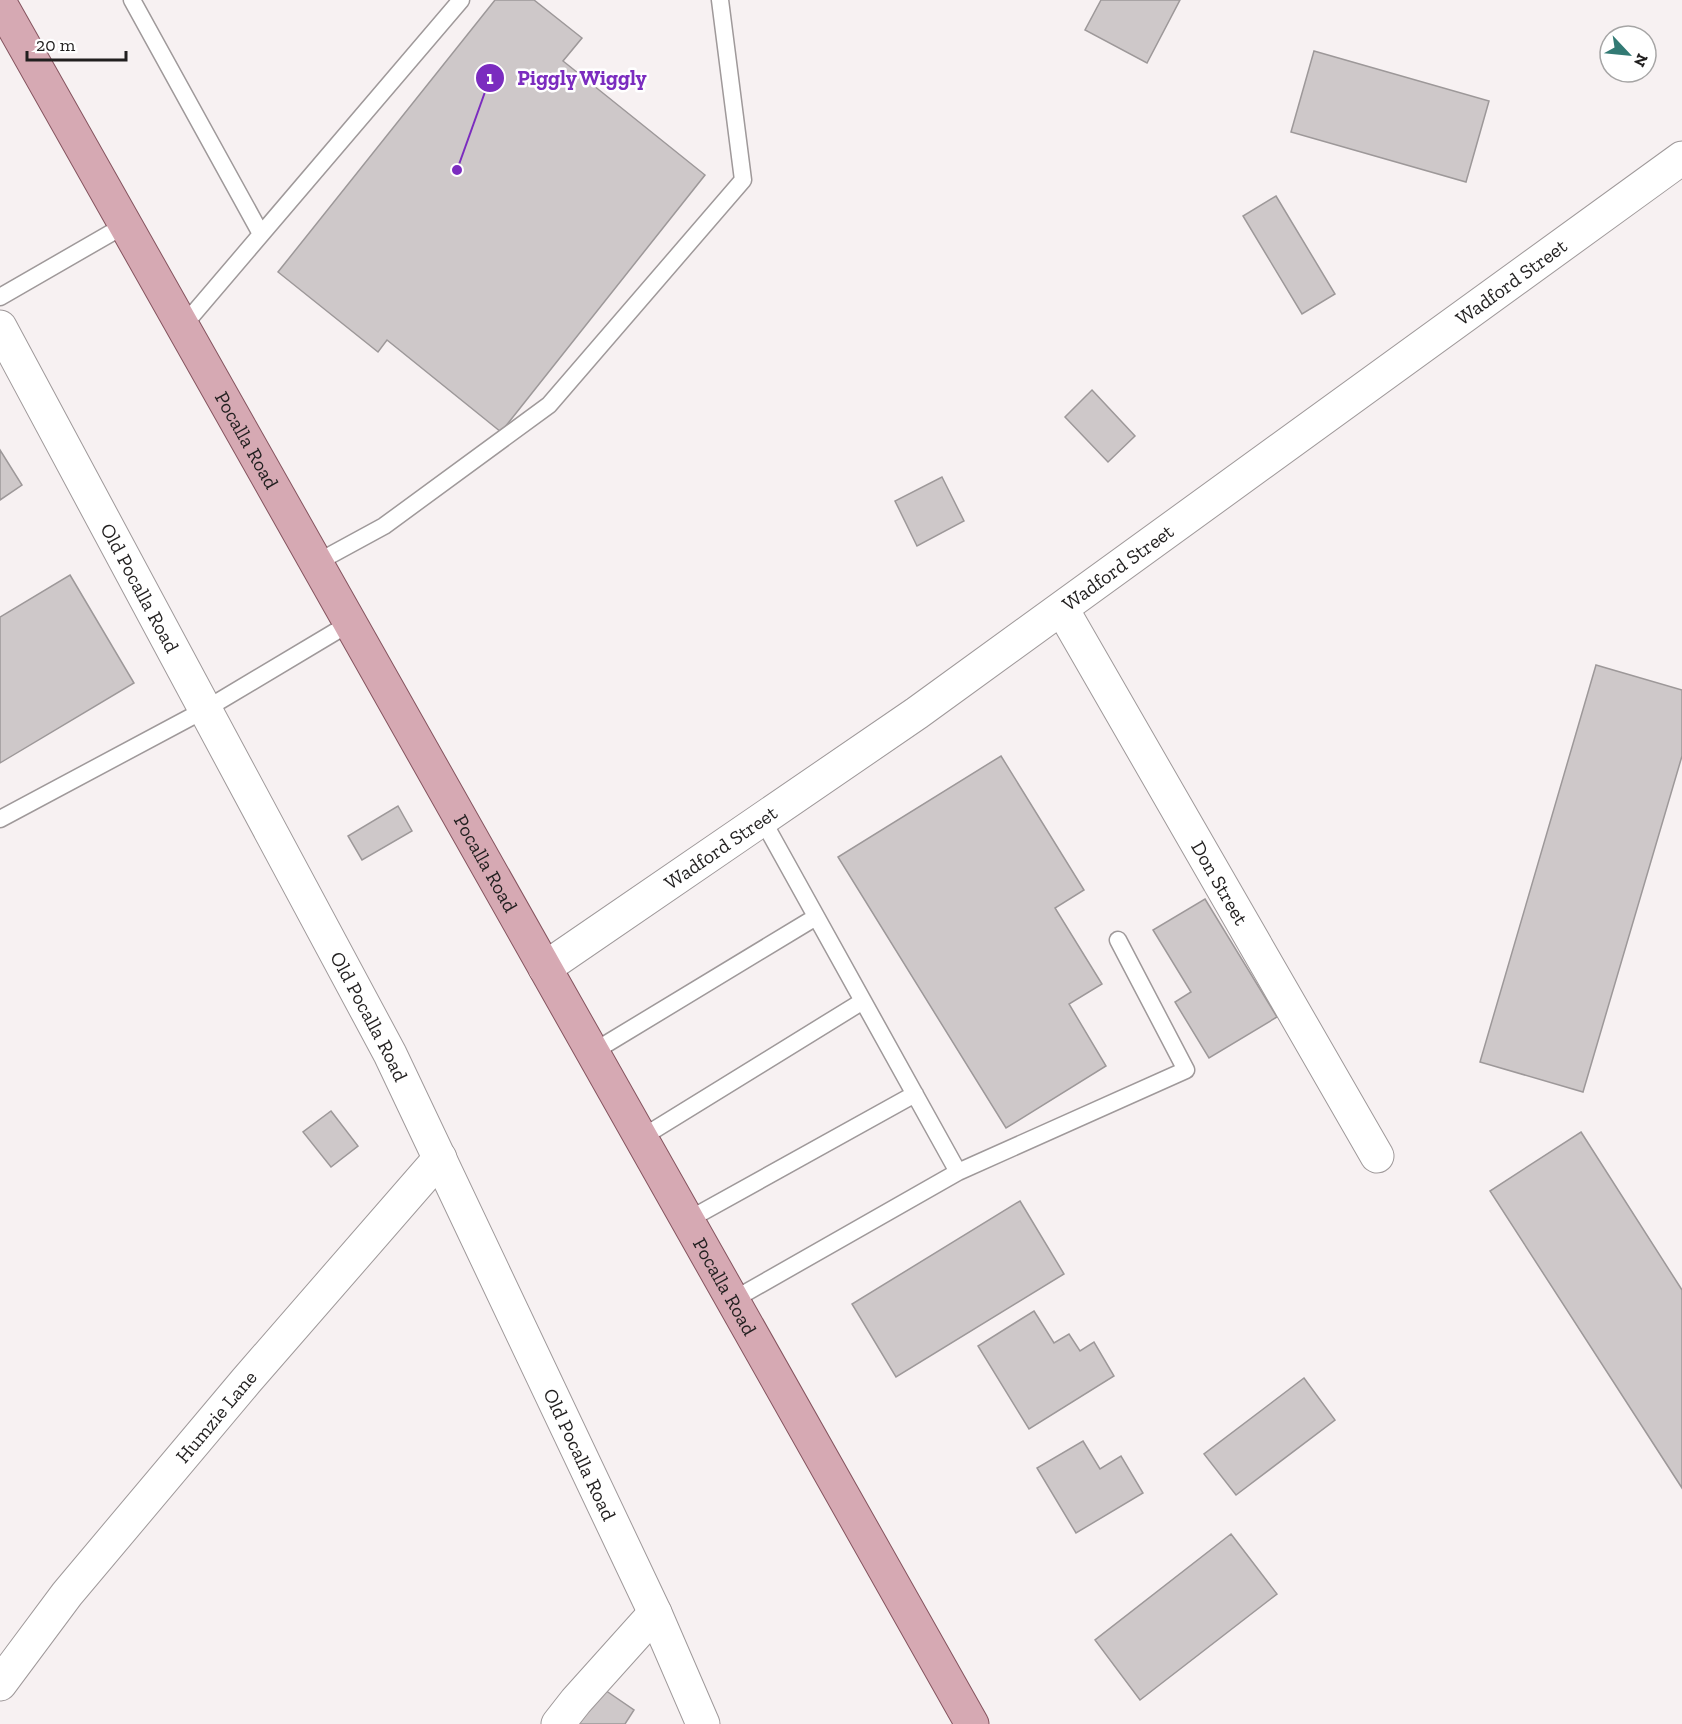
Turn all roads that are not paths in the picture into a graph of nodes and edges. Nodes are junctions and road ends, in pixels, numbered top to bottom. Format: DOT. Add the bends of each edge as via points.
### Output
graph roads {
  1 [pos="132,0"];
  2 [pos="461,0"];
  3 [pos="720,0"];
  4 [pos="0,3"];
  5 [pos="1682,158"];
  6 [pos="125,225"];
  7 [pos="261,234"];
  8 [pos="0,297"];
  9 [pos="183,326"];
  10 [pos="0,327"];
  11 [pos="316,563"];
  12 [pos="1062,609"];
  13 [pos="350,623"];
  14 [pos="206,709"];
  15 [pos="0,819"];
  16 [pos="762,819"];
  17 [pos="816,917"];
  18 [pos="1118,940"];
  19 [pos="545,968"];
  20 [pos="863,1001"];
  21 [pos="593,1052"];
  22 [pos="915,1094"];
  23 [pos="641,1138"];
  24 [pos="1377,1156"];
  25 [pos="440,1158"];
  26 [pos="958,1172"];
  27 [pos="688,1220"];
  28 [pos="733,1300"];
  29 [pos="655,1613"];
  30 [pos="0,1684"];
  31 [pos="558,1724"];
  32 [pos="703,1724"];
  33 [pos="972,1724"];
  1 -- 7 [label="lane"];
  2 -- 7 [label="lane"];
  3 -- 11 [label="lane" via="743,180 549,405 384,526"];
  4 -- 6 [label="main road, Pocalla Road"];
  5 -- 12 [label="street, Wadford Street"];
  6 -- 8 [label="lane"];
  6 -- 9 [label="main road, Pocalla Road"];
  7 -- 9 [label="lane"];
  9 -- 11 [label="main road, Pocalla Road"];
  10 -- 14 [label="street, Old Pocalla Road"];
  11 -- 13 [label="main road, Pocalla Road"];
  12 -- 16 [label="street, Wadford Street"];
  12 -- 24 [label="street, Don Street"];
  13 -- 14 [label="lane"];
  13 -- 19 [label="main road, Pocalla Road"];
  14 -- 15 [label="lane"];
  14 -- 25 [label="street, Old Pocalla Road" via="390,1054"];
  16 -- 17 [label="lane"];
  16 -- 19 [label="street, Wadford Street"];
  17 -- 20 [label="lane"];
  17 -- 21 [label="lane"];
  18 -- 26 [label="lane" via="1186,1070"];
  19 -- 21 [label="main road, Pocalla Road"];
  20 -- 22 [label="lane"];
  20 -- 23 [label="lane"];
  21 -- 23 [label="main road, Pocalla Road"];
  22 -- 26 [label="lane"];
  22 -- 27 [label="lane"];
  23 -- 27 [label="main road, Pocalla Road"];
  25 -- 29 [label="street, Old Pocalla Road"];
  25 -- 30 [label="street, Humzie Lane" via="67,1594"];
  26 -- 28 [label="lane"];
  27 -- 28 [label="main road, Pocalla Road"];
  28 -- 33 [label="main road, Pocalla Road"];
  29 -- 31 [label="street"];
  29 -- 32 [label="street, Old Pocalla Road"];
}
